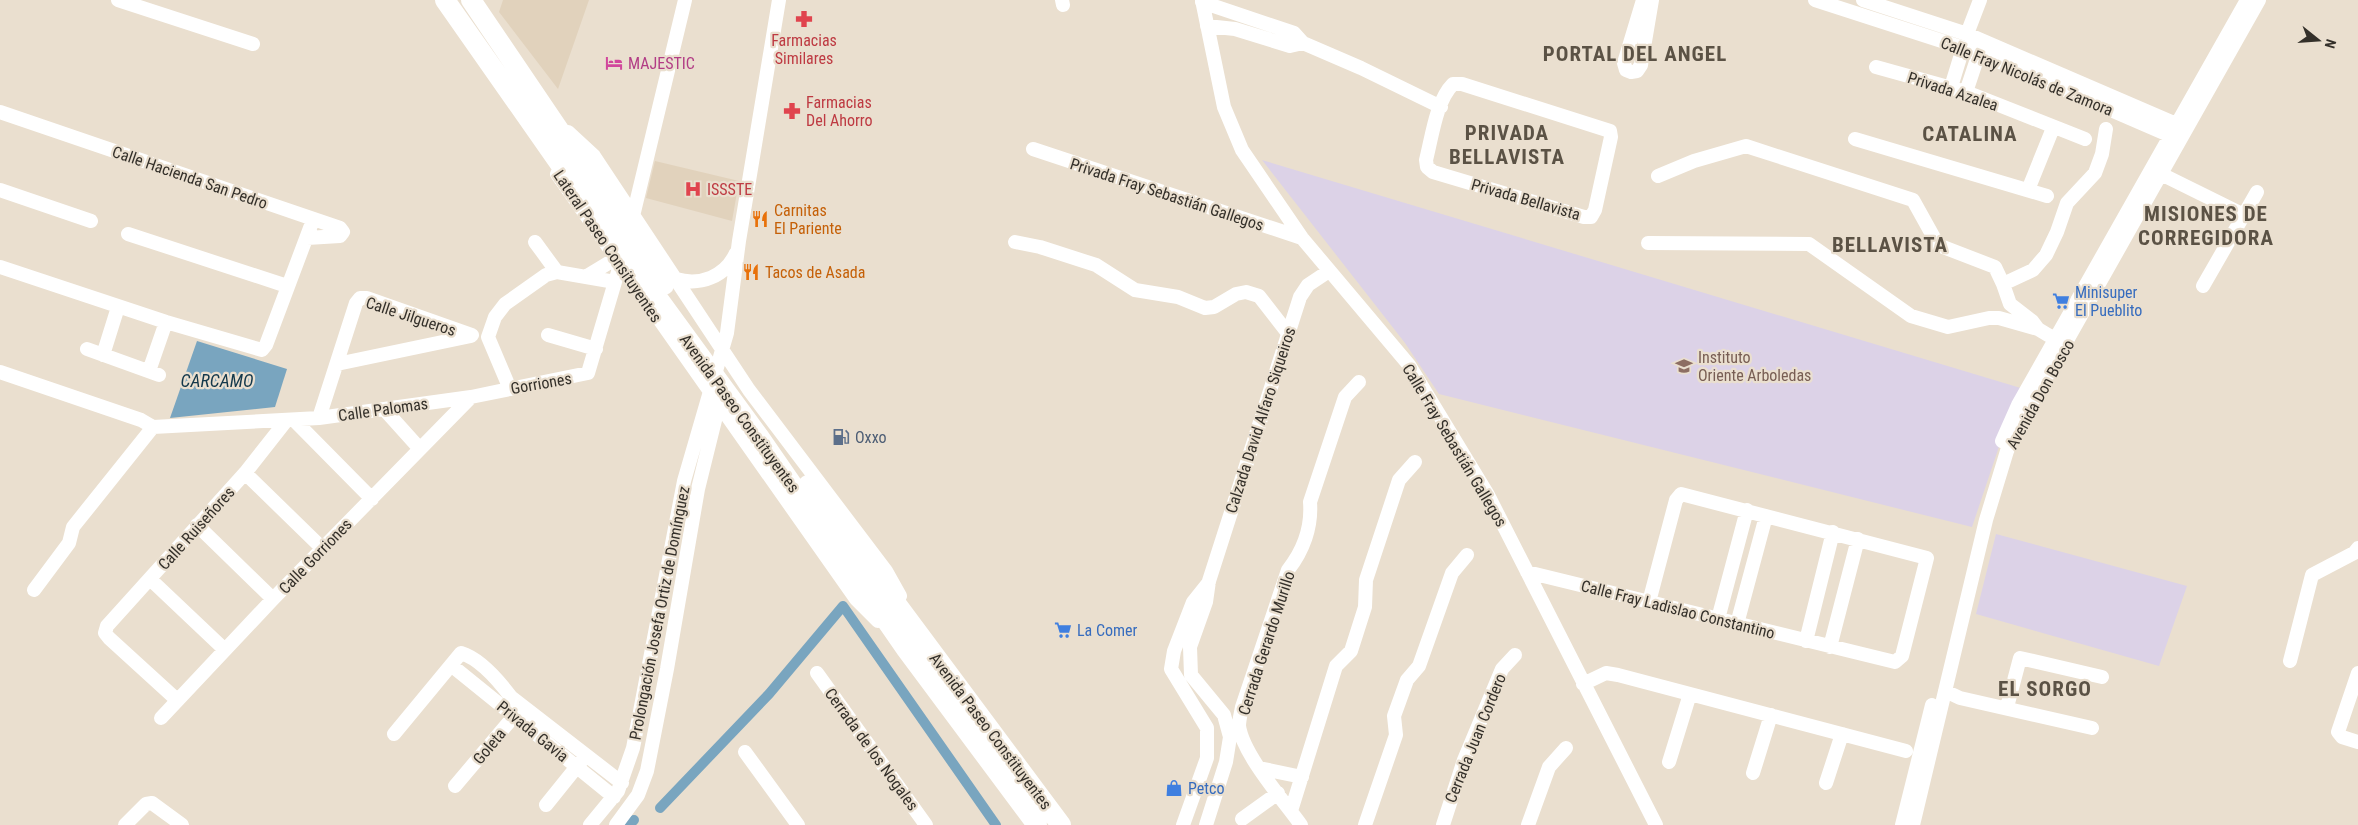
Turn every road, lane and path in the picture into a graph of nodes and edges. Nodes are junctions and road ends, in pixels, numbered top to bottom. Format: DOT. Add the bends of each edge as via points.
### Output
graph roads {
  1 [pos="118,0"];
  2 [pos="445,0"];
  3 [pos="471,0"];
  4 [pos="685,0"];
  5 [pos="779,0"];
  6 [pos="1643,0"];
  7 [pos="1652,0"];
  8 [pos="1815,0"];
  9 [pos="1863,0"];
  10 [pos="1980,0"];
  11 [pos="2247,0"];
  12 [pos="2259,0"];
  13 [pos="1202,1"];
  14 [pos="1892,4"];
  15 [pos="1207,26"];
  16 [pos="1949,28"];
  17 [pos="1965,41"];
  18 [pos="1945,42"];
  19 [pos="1302,43"];
  20 [pos="253,44"];
  21 [pos="1979,53"];
  22 [pos="1876,67"];
  23 [pos="1952,87"];
  24 [pos="1966,92"];
  25 [pos="1441,107"];
  26 [pos="0,112"];
  27 [pos="542,122"];
  28 [pos="2054,128"];
  29 [pos="2106,129"];
  30 [pos="2179,132"];
  31 [pos="1855,138"];
  32 [pos="2085,140"];
  33 [pos="1033,149"];
  34 [pos="2161,174"];
  35 [pos="1658,176"];
  36 [pos="0,190"];
  37 [pos="2028,190"];
  38 [pos="2257,192"];
  39 [pos="2047,196"];
  40 [pos="2244,215"];
  41 [pos="633,216"];
  42 [pos="314,220"];
  43 [pos="91,221"];
  44 [pos="128,234"];
  45 [pos="307,238"];
  46 [pos="1302,238"];
  47 [pos="535,242"];
  48 [pos="1015,242"];
  49 [pos="1648,243"];
  50 [pos="738,248"];
  51 [pos="617,262"];
  52 [pos="0,267"];
  53 [pos="1329,271"];
  54 [pos="557,272"];
  55 [pos="587,276"];
  56 [pos="676,279"];
  57 [pos="615,282"];
  58 [pos="2003,284"];
  59 [pos="287,286"];
  60 [pos="2203,286"];
  61 [pos="118,307"];
  62 [pos="166,322"];
  63 [pos="2038,329"];
  64 [pos="1287,332"];
  65 [pos="472,335"];
  66 [pos="548,335"];
  67 [pos="488,338"];
  68 [pos="2061,342"];
  69 [pos="87,349"];
  70 [pos="596,349"];
  71 [pos="103,355"];
  72 [pos="726,355"];
  73 [pos="337,364"];
  74 [pos="0,372"];
  75 [pos="1359,382"];
  76 [pos="510,389"];
  77 [pos="749,390"];
  78 [pos="709,392"];
  79 [pos="471,396"];
  80 [pos="719,404"];
  81 [pos="384,410"];
  82 [pos="769,417"];
  83 [pos="319,418"];
  84 [pos="290,421"];
  85 [pos="731,422"];
  86 [pos="153,428"];
  87 [pos="746,443"];
  88 [pos="420,449"];
  89 [pos="1415,462"];
  90 [pos="245,473"];
  91 [pos="684,481"];
  92 [pos="698,489"];
  93 [pos="372,499"];
  94 [pos="1747,510"];
  95 [pos="1766,516"];
  96 [pos="198,525"];
  97 [pos="1833,532"];
  98 [pos="1858,539"];
  99 [pos="1977,540"];
  100 [pos="2358,548"];
  101 [pos="322,549"];
  102 [pos="1466,555"];
  103 [pos="1527,572"];
  104 [pos="150,579"];
  105 [pos="1209,581"];
  106 [pos="34,590"];
  107 [pos="273,599"];
  108 [pos="1649,602"];
  109 [pos="1718,619"];
  110 [pos="1737,624"];
  111 [pos="1806,641"];
  112 [pos="914,644"];
  113 [pos="1830,647"];
  114 [pos="225,650"];
  115 [pos="1515,655"];
  116 [pos="2290,661"];
  117 [pos="451,666"];
  118 [pos="817,673"];
  119 [pos="2358,673"];
  120 [pos="2102,677"];
  121 [pos="1585,688"];
  122 [pos="1946,691"];
  123 [pos="1690,694"];
  124 [pos="177,700"];
  125 [pos="2007,708"];
  126 [pos="518,711"];
  127 [pos="1771,716"];
  128 [pos="162,718"];
  129 [pos="2092,728"];
  130 [pos="394,734"];
  131 [pos="1842,734"];
  132 [pos="2358,742"];
  133 [pos="1566,748"];
  134 [pos="1906,751"];
  135 [pos="745,752"];
  136 [pos="586,754"];
  137 [pos="1668,762"];
  138 [pos="577,766"];
  139 [pos="1259,768"];
  140 [pos="1753,773"];
  141 [pos="1302,778"];
  142 [pos="622,783"];
  143 [pos="1826,784"];
  144 [pos="455,786"];
  145 [pos="1278,793"];
  146 [pos="614,797"];
  147 [pos="546,805"];
  148 [pos="1291,811"];
  149 [pos="1242,820"];
  150 [pos="1210,822"];
  151 [pos="124,825"];
  152 [pos="182,825"];
  153 [pos="590,825"];
  154 [pos="616,825"];
  155 [pos="798,825"];
  156 [pos="926,825"];
  157 [pos="1038,825"];
  158 [pos="1061,825"];
  159 [pos="1183,825"];
  160 [pos="1301,825"];
  161 [pos="1365,825"];
  162 [pos="1443,825"];
  163 [pos="1528,825"];
  164 [pos="1656,825"];
  165 [pos="1902,825"];
  166 [pos="1913,825"];
  1 -- 20 [label="street"];
  2 -- 27 [label="highway, Avenida Paseo Constituyentes"];
  3 -- 27 [label="highway, Avenida Paseo Constituyentes"];
  4 -- 41 [label="street"];
  5 -- 50 [label="street"];
  6 -- 7 [label="street" via="1624,63 1626,70 1631,72 1637,71 1640,65"];
  8 -- 18 [label="street, Calle Fray Nicolás de Zamora"];
  9 -- 14 [label="street, Calle Fray Nicolás de Zamora"];
  10 -- 17 [label="street"];
  11 -- 30 [label="street, Avenida Don Bosco"];
  12 -- 30 [label="street, Avenida Don Bosco"];
  13 -- 15 [label="street, Calle Fray Sebastián Gallegos"];
  13 -- 19 [label="street" via="1294,33"];
  14 -- 16 [label="street, Calle Fray Nicolás de Zamora"];
  15 -- 19 [label="street" via="1235,28 1290,46"];
  15 -- 46 [label="street, Calle Fray Sebastián Gallegos" via="1224,107 1234,135 1248,161"];
  16 -- 17 [label="street, Calle Fray Nicolás de Zamora"];
  16 -- 18 [label="street"];
  17 -- 18 [label="street, Calle Fray Nicolás de Zamora"];
  17 -- 21 [label="street, Calle Fray Nicolás de Zamora"];
  17 -- 23 [label="street"];
  17 -- 30 [label="street, Calle Fray Nicolás de Zamora"];
  19 -- 25 [label="street"];
  21 -- 24 [label="street"];
  21 -- 30 [label="street, Calle Fray Nicolás de Zamora"];
  22 -- 23 [label="street, Privada Azalea"];
  23 -- 24 [label="street, Privada Azalea"];
  24 -- 28 [label="street, Privada Azalea"];
  25 -- 25 [label="street, Privada Bellavista" via="1426,160 1427,167 1433,172 1584,217 1591,217 1596,210 1610,131 1462,84 1453,84 1448,89"];
  26 -- 42 [label="street, Calle Hacienda San Pedro"];
  27 -- 41 [label="street" via="594,156"];
  27 -- 51 [label="street, Lateral Paseo Consituyentes" via="562,184"];
  27 -- 112 [label="highway, Avenida Paseo Constituyentes" via="760,438"];
  28 -- 32 [label="street, Privada Azalea"];
  28 -- 37 [label="street"];
  29 -- 58 [label="street" via="2095,174 2067,203 2046,255 2033,270"];
  30 -- 34 [label="street, Avenida Don Bosco"];
  30 -- 68 [label="street, Avenida Don Bosco" via="2139,189"];
  31 -- 37 [label="street"];
  33 -- 46 [label="street, Privada Fray Sebastián Gallegos"];
  34 -- 40 [label="street"];
  34 -- 68 [label="street, Avenida Don Bosco"];
  35 -- 58 [label="street" via="1694,161 1748,147 1914,200 1940,247 1995,267"];
  36 -- 43 [label="street"];
  37 -- 39 [label="street"];
  38 -- 40 [label="street"];
  40 -- 60 [label="street"];
  41 -- 56 [label="street"];
  42 -- 45 [label="street"];
  42 -- 45 [label="street, Calle Hacienda San Pedro" via="340,228 343,232 340,236"];
  44 -- 59 [label="street"];
  45 -- 59 [label="street"];
  46 -- 53 [label="street, Calle Fray Sebastián Gallegos"];
  47 -- 54 [label="street"];
  48 -- 64 [label="street" via="1096,265 1135,290 1178,297 1205,308 1214,307 1236,294 1246,292 1259,296"];
  49 -- 63 [label="street" via="1809,244 1911,316 1948,327 1994,318"];
  50 -- 56 [label="street" via="730,263 712,277 690,282"];
  50 -- 72 [label="street"];
  51 -- 55 [label="street"];
  51 -- 57 [label="street, Gorriones"];
  51 -- 78 [label="street, Lateral Paseo Consituyentes"];
  52 -- 61 [label="street"];
  53 -- 64 [label="street, Calzada David Alfaro Siqueiros" via="1308,285"];
  53 -- 103 [label="street, Calle Fray Sebastián Gallegos" via="1409,365 1484,488"];
  54 -- 55 [label="street"];
  54 -- 67 [label="street" via="546,275 505,304 495,318"];
  55 -- 57 [label="street"];
  56 -- 72 [label="street"];
  57 -- 70 [label="street, Gorriones"];
  58 -- 63 [label="street" via="2010,304"];
  59 -- 62 [label="street" via="262,350"];
  61 -- 62 [label="street"];
  61 -- 71 [label="street"];
  62 -- 71 [label="street" via="154,373"];
  63 -- 68 [label="street"];
  64 -- 105 [label="street, Calzada David Alfaro Siqueiros"];
  65 -- 67 [label="street, Calle Jilgueros"];
  65 -- 73 [label="street, Calle Jilgueros"];
  65 -- 73 [label="street, Calle Jilgueros" via="360,298"];
  66 -- 70 [label="street"];
  67 -- 76 [label="street"];
  68 -- 99 [label="street, Avenida Don Bosco" via="2011,420 1999,450"];
  69 -- 71 [label="street"];
  70 -- 76 [label="street, Gorriones" via="591,367 584,375"];
  72 -- 77 [label="street"];
  72 -- 78 [label="street, Prolongación Josefa Ortiz de Domínguez"];
  72 -- 80 [label="street, Prolongación Josefa Ortiz de Domínguez"];
  73 -- 83 [label="street, Calle Jilgueros"];
  74 -- 86 [label="street" via="141,420"];
  75 -- 139 [label="street, Cerrada Gerardo Murillo" via="1345,397 1310,502 1311,517 1300,555 1288,570 1242,707 1239,725"];
  76 -- 79 [label="street, Gorriones"];
  77 -- 82 [label="street"];
  77 -- 85 [label="street" via="745,411"];
  78 -- 80 [label="street, Lateral Paseo Consituyentes"];
  78 -- 91 [label="street, Prolongación Josefa Ortiz de Domínguez"];
  79 -- 81 [label="street, Calle Palomas"];
  79 -- 88 [label="street, Calle Gorriones"];
  80 -- 85 [label="street, Lateral Paseo Consituyentes"];
  80 -- 92 [label="street, Prolongación Josefa Ortiz de Domínguez"];
  81 -- 83 [label="street, Calle Palomas"];
  81 -- 88 [label="street"];
  82 -- 87 [label="street" via="754,419"];
  82 -- 112 [label="street" via="886,571"];
  83 -- 84 [label="street, Calle Palomas"];
  84 -- 86 [label="street, Calle Palomas"];
  84 -- 90 [label="street, Calle Ruiseñores"];
  84 -- 93 [label="street"];
  85 -- 87 [label="street, Lateral Paseo Consituyentes"];
  86 -- 106 [label="street" via="72,527 69,543"];
  87 -- 112 [label="street, Lateral Paseo Consituyentes" via="856,599"];
  88 -- 93 [label="street, Calle Gorriones"];
  89 -- 141 [label="street" via="1399,480 1366,580 1365,607 1354,642 1336,666"];
  90 -- 96 [label="street, Calle Ruiseñores"];
  90 -- 101 [label="street"];
  91 -- 92 [label="street" via="691,482"];
  91 -- 142 [label="street, Prolongación Josefa Ortiz de Domínguez" via="633,748"];
  92 -- 154 [label="street, Prolongación Josefa Ortiz de Domínguez" via="647,771 638,794"];
  93 -- 101 [label="street, Calle Gorriones"];
  94 -- 95 [label="street"];
  94 -- 108 [label="street" via="1681,494 1676,500"];
  94 -- 109 [label="street"];
  95 -- 97 [label="street"];
  95 -- 110 [label="street"];
  96 -- 104 [label="street, Calle Ruiseñores"];
  96 -- 107 [label="street"];
  97 -- 98 [label="street"];
  97 -- 111 [label="street"];
  98 -- 113 [label="street"];
  98 -- 113 [label="street, Calle Fray Ladislao Constantino" via="1921,555 1927,558 1927,567 1899,661"];
  99 -- 122 [label="street, Avenida Don Bosco"];
  99 -- 165 [label="street, Avenida Don Bosco"];
  100 -- 116 [label="street" via="2312,575"];
  101 -- 107 [label="street, Calle Gorriones"];
  102 -- 161 [label="street" via="1452,573 1419,666 1407,680 1394,716 1396,735"];
  103 -- 108 [label="street, Calle Fray Ladislao Constantino"];
  103 -- 121 [label="street, Calle Fray Sebastián Gallegos"];
  104 -- 114 [label="street"];
  104 -- 124 [label="street, Calle Ruiseñores" via="105,632"];
  105 -- 150 [label="street, Calzada David Alfaro Siqueiros" via="1206,602 1190,647 1191,675 1224,715 1230,737"];
  105 -- 159 [label="street, Calzada David Alfaro Siqueiros" via="1193,602 1174,651 1171,669 1207,728 1207,758"];
  107 -- 114 [label="street, Calle Gorriones"];
  108 -- 109 [label="street, Calle Fray Ladislao Constantino"];
  109 -- 110 [label="street, Calle Fray Ladislao Constantino"];
  110 -- 111 [label="street, Calle Fray Ladislao Constantino"];
  111 -- 113 [label="street, Calle Fray Ladislao Constantino"];
  112 -- 157 [label="highway, Avenida Paseo Constituyentes"];
  112 -- 158 [label="highway, Avenida Paseo Constituyentes"];
  114 -- 124 [label="street, Calle Gorriones"];
  115 -- 162 [label="street, Cerrada Juan Cordero" via="1502,669 1464,760"];
  117 -- 126 [label="street, Privada Gavia"];
  117 -- 126 [label="street, Privada Gavia" via="461,652 469,655 498,680 512,697"];
  117 -- 130 [label="street"];
  118 -- 156 [label="street, Cerrada de los Nogales"];
  119 -- 132 [label="street" via="2339,728 2339,735"];
  120 -- 125 [label="street" via="2020,658"];
  121 -- 123 [label="street" via="1618,675"];
  121 -- 164 [label="street, Calle Fray Sebastián Gallegos"];
  122 -- 125 [label="street" via="1960,698"];
  122 -- 166 [label="street, Avenida Don Bosco"];
  123 -- 127 [label="street"];
  123 -- 137 [label="street"];
  124 -- 128 [label="street, Calle Gorriones"];
  125 -- 129 [label="street"];
  126 -- 136 [label="street, Privada Gavia"];
  126 -- 138 [label="street, Privada Gavia"];
  126 -- 144 [label="street, Goleta"];
  127 -- 131 [label="street"];
  127 -- 140 [label="street"];
  131 -- 134 [label="street"];
  131 -- 143 [label="street"];
  133 -- 163 [label="street" via="1549,767"];
  135 -- 155 [label="street"];
  136 -- 138 [label="street"];
  136 -- 142 [label="street, Privada Gavia"];
  138 -- 146 [label="street, Privada Gavia"];
  138 -- 147 [label="street"];
  139 -- 141 [label="street"];
  139 -- 145 [label="street"];
  141 -- 148 [label="street"];
  142 -- 146 [label="street, Prolongación Josefa Ortiz de Domínguez"];
  145 -- 148 [label="street"];
  145 -- 149 [label="street"];
  146 -- 153 [label="street, Prolongación Josefa Ortiz de Domínguez"];
  148 -- 160 [label="street"];
  151 -- 152 [label="street" via="152,802"];
}
